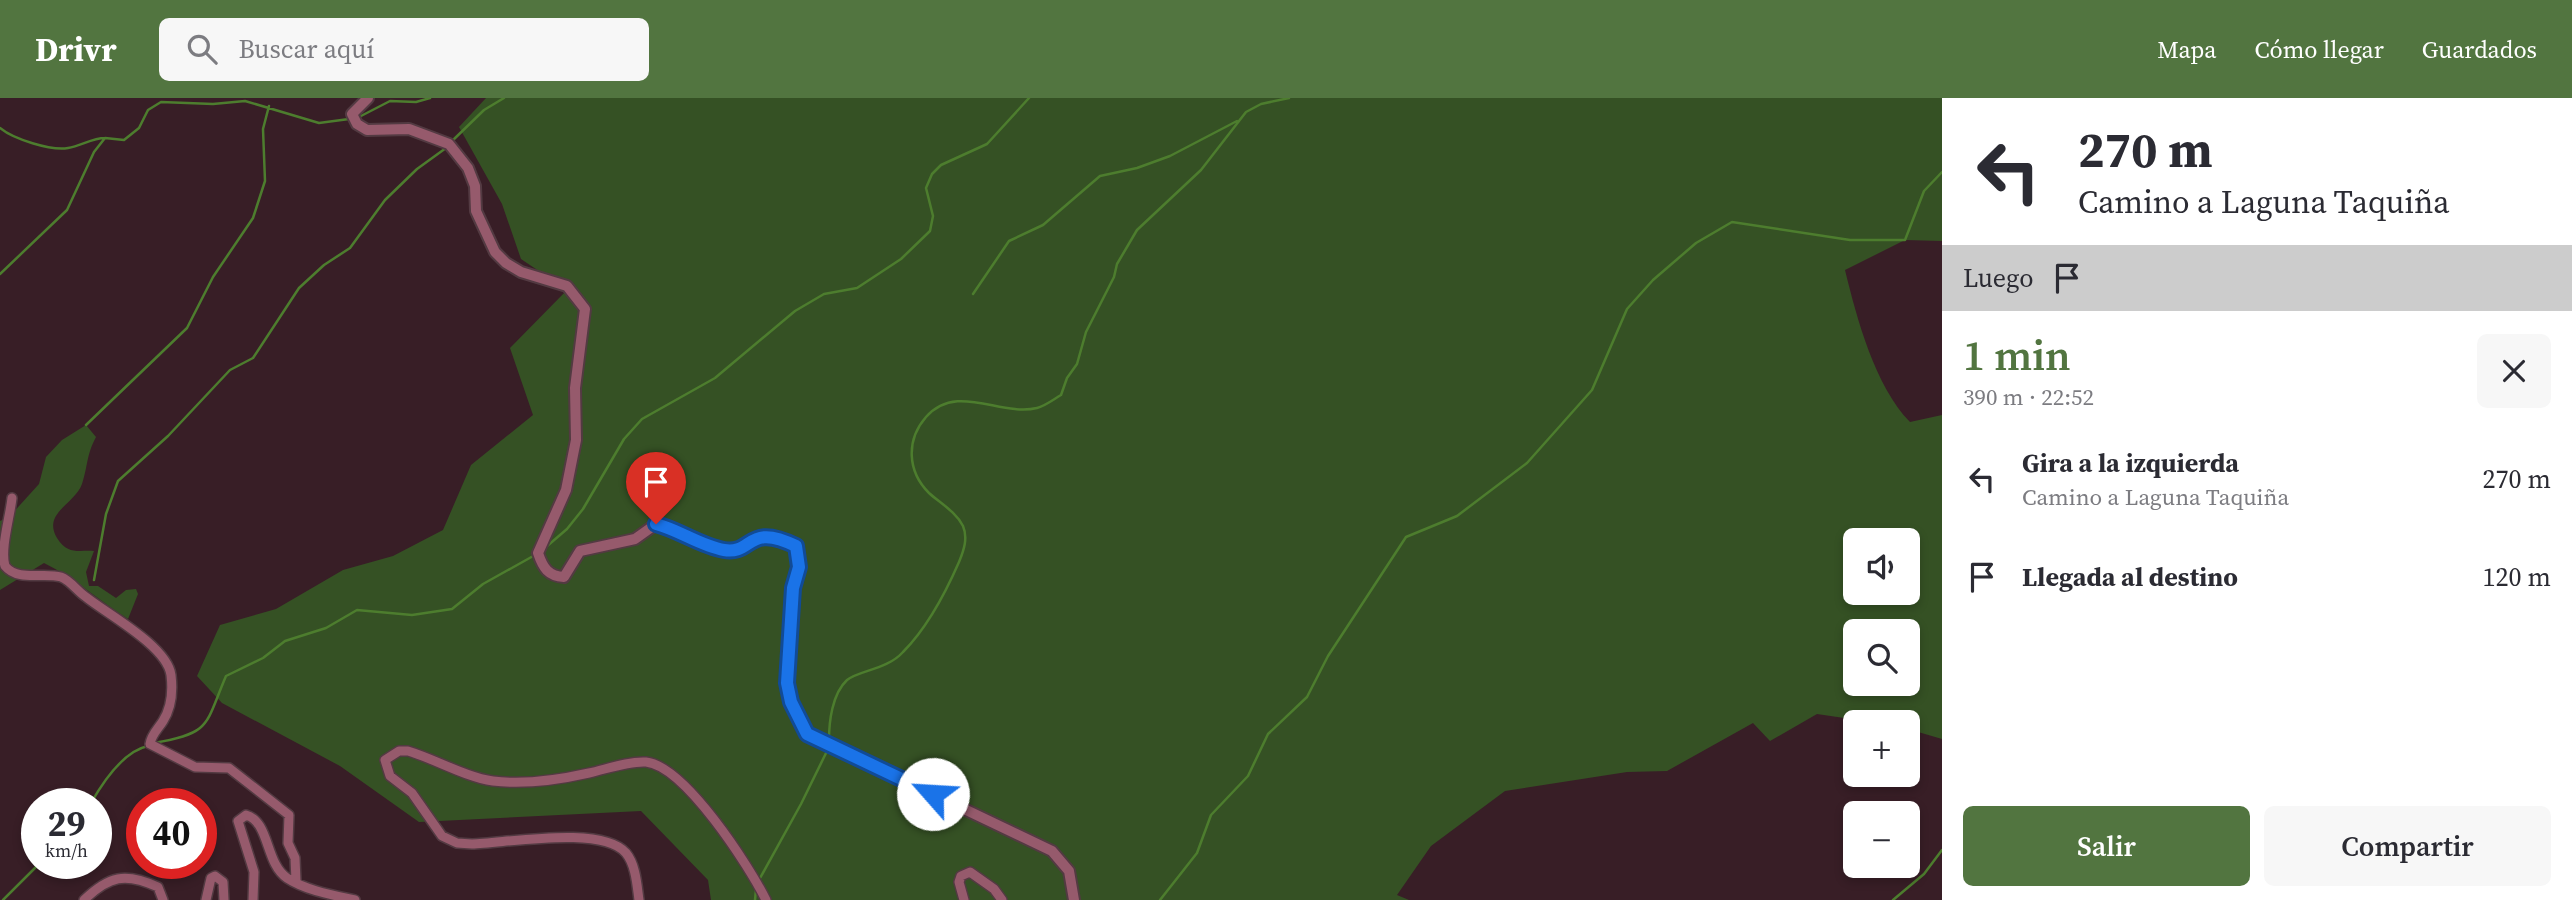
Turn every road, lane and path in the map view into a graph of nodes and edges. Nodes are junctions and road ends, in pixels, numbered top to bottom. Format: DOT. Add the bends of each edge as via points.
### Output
graph roads {
  1 [pos="368,98"];
  2 [pos="12,498"];
  3 [pos="296,881"];
  4 [pos="84,900"];
  5 [pos="163,900"];
  6 [pos="206,900"];
  7 [pos="224,900"];
  8 [pos="253,900"];
  9 [pos="355,900"];
  10 [pos="639,900"];
  11 [pos="766,900"];
  12 [pos="964,900"];
  13 [pos="1002,900"];
  14 [pos="1074,900"];
  1 -- 14 [label="street" via="352,114 357,124 367,130 409,129 449,144 468,168 475,186 476,211 495,251 522,272 567,286 585,309 575,388 576,440 566,490 538,553 543,567 564,577 580,551 635,539 656,524 722,550 774,535 796,546 799,567 793,588 787,683 807,734 1052,852 1069,871"];
  2 -- 3 [label="street" via="0,551 5,566 19,575 64,578 142,638 171,671 172,693 165,719 150,744 195,766 229,768 276,803 289,816 288,843 295,858"];
  3 -- 8 [label="street" via="278,868 253,817 241,816 239,828 254,872"];
  3 -- 9 [label="street"];
  4 -- 5 [label="street" via="107,880 128,878 158,887"];
  6 -- 7 [label="street" via="209,882 215,876 223,882"];
  10 -- 11 [label="street" via="629,859 610,843 576,838 471,844 442,836 412,793 390,776 386,760 408,751 492,781 530,782 645,762 658,765 678,780 725,835"];
  12 -- 13 [label="street" via="959,882 970,872"];
}
